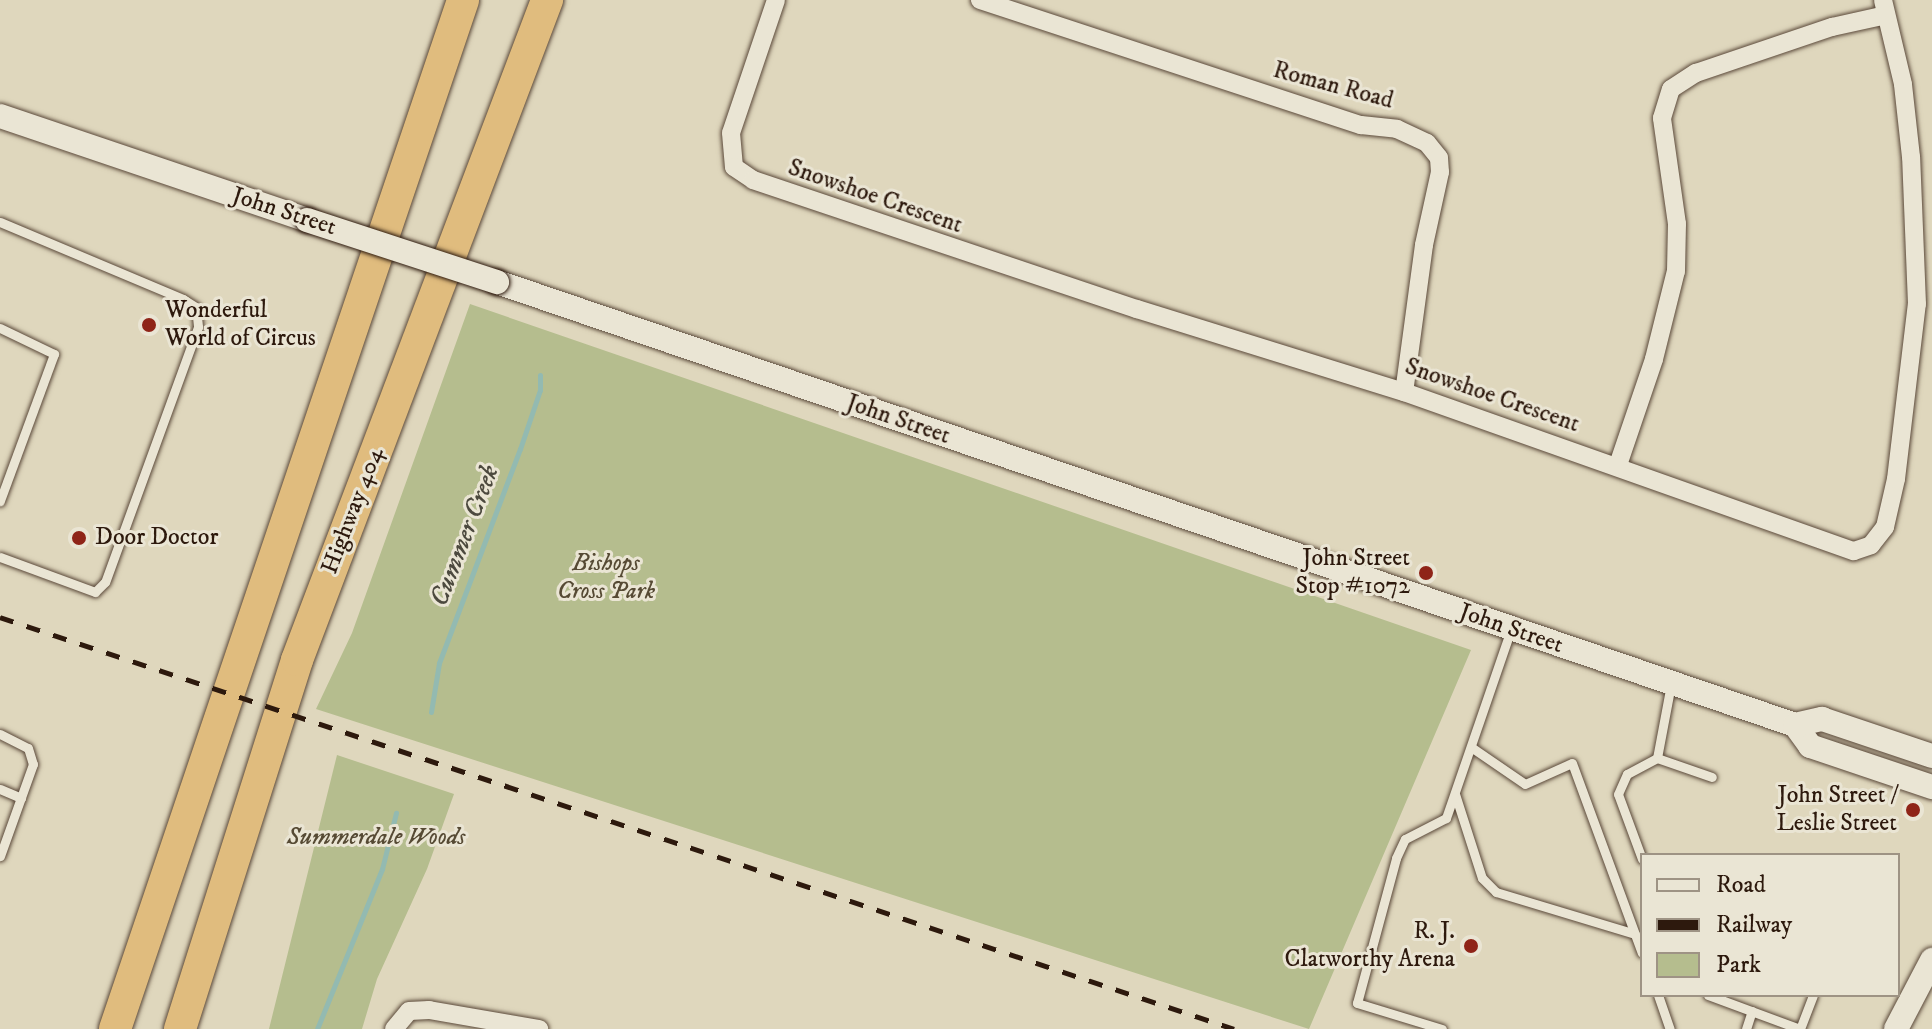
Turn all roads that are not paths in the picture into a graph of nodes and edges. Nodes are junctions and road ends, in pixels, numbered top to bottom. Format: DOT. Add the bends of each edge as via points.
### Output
graph roads {
  1 [pos="463,0"];
  2 [pos="547,0"];
  3 [pos="776,0"];
  4 [pos="980,0"];
  5 [pos="1885,7"];
  6 [pos="0,116"];
  7 [pos="0,222"];
  8 [pos="0,328"];
  9 [pos="1404,392"];
  10 [pos="1618,465"];
  11 [pos="0,501"];
  12 [pos="0,557"];
  13 [pos="1511,629"];
  14 [pos="1671,684"];
  15 [pos="1795,725"];
  16 [pos="0,734"];
  17 [pos="1471,747"];
  18 [pos="1932,756"];
  19 [pos="1657,758"];
  20 [pos="1712,777"];
  21 [pos="1932,787"];
  22 [pos="0,789"];
  23 [pos="1455,794"];
  24 [pos="21,798"];
  25 [pos="1640,854"];
  26 [pos="0,856"];
  27 [pos="1635,934"];
  28 [pos="1640,948"];
  29 [pos="1932,960"];
  30 [pos="1659,997"];
  31 [pos="1714,997"];
  32 [pos="1812,997"];
  33 [pos="1752,1011"];
  34 [pos="115,1029"];
  35 [pos="180,1029"];
  36 [pos="394,1029"];
  37 [pos="539,1029"];
  38 [pos="1442,1029"];
  39 [pos="1670,1029"];
  40 [pos="1746,1029"];
  41 [pos="1896,1029"];
  1 -- 34 [label="highway"];
  2 -- 35 [label="highway, Highway 404" via="297,660"];
  3 -- 9 [label="street, Snowshoe Crescent" via="731,133 734,167 753,180"];
  4 -- 9 [label="street, Roman Road" via="1361,125 1397,129 1427,143 1439,158 1440,172 1424,245"];
  5 -- 10 [label="street" via="1696,73 1671,89 1662,118 1677,224 1676,271 1654,359"];
  5 -- 10 [label="street, Snowshoe Crescent" via="1903,84 1911,157 1917,304 1896,479 1885,527 1871,545 1854,551"];
  6 -- 13 [label="main road, John Street, bridge"];
  7 -- 12 [label="lane" via="183,299 196,307 198,327 105,582 95,592"];
  8 -- 11 [label="lane" via="54,354"];
  9 -- 10 [label="street, Snowshoe Crescent"];
  13 -- 14 [label="main road, John Street"];
  13 -- 17 [label="lane"];
  14 -- 15 [label="main road, John Street"];
  14 -- 19 [label="lane"];
  15 -- 18 [label="main road, John Street" via="1822,719"];
  15 -- 21 [label="main road, John Street" via="1810,746"];
  16 -- 24 [label="lane" via="32,754"];
  17 -- 23 [label="lane"];
  17 -- 27 [label="lane" via="1525,784 1572,763"];
  19 -- 20 [label="lane"];
  19 -- 25 [label="lane" via="1627,774 1618,794"];
  22 -- 24 [label="lane"];
  23 -- 27 [label="lane" via="1482,878 1496,892"];
  23 -- 38 [label="lane" via="1446,818 1405,839 1396,858 1357,1003"];
  24 -- 26 [label="lane"];
  27 -- 28 [label="lane"];
  29 -- 41 [label="main road"];
  30 -- 39 [label="lane"];
  31 -- 33 [label="lane"];
  32 -- 33 [label="lane" via="1800,1029"];
  33 -- 40 [label="lane"];
  36 -- 37 [label="street" via="409,1011 429,1010"];
}
